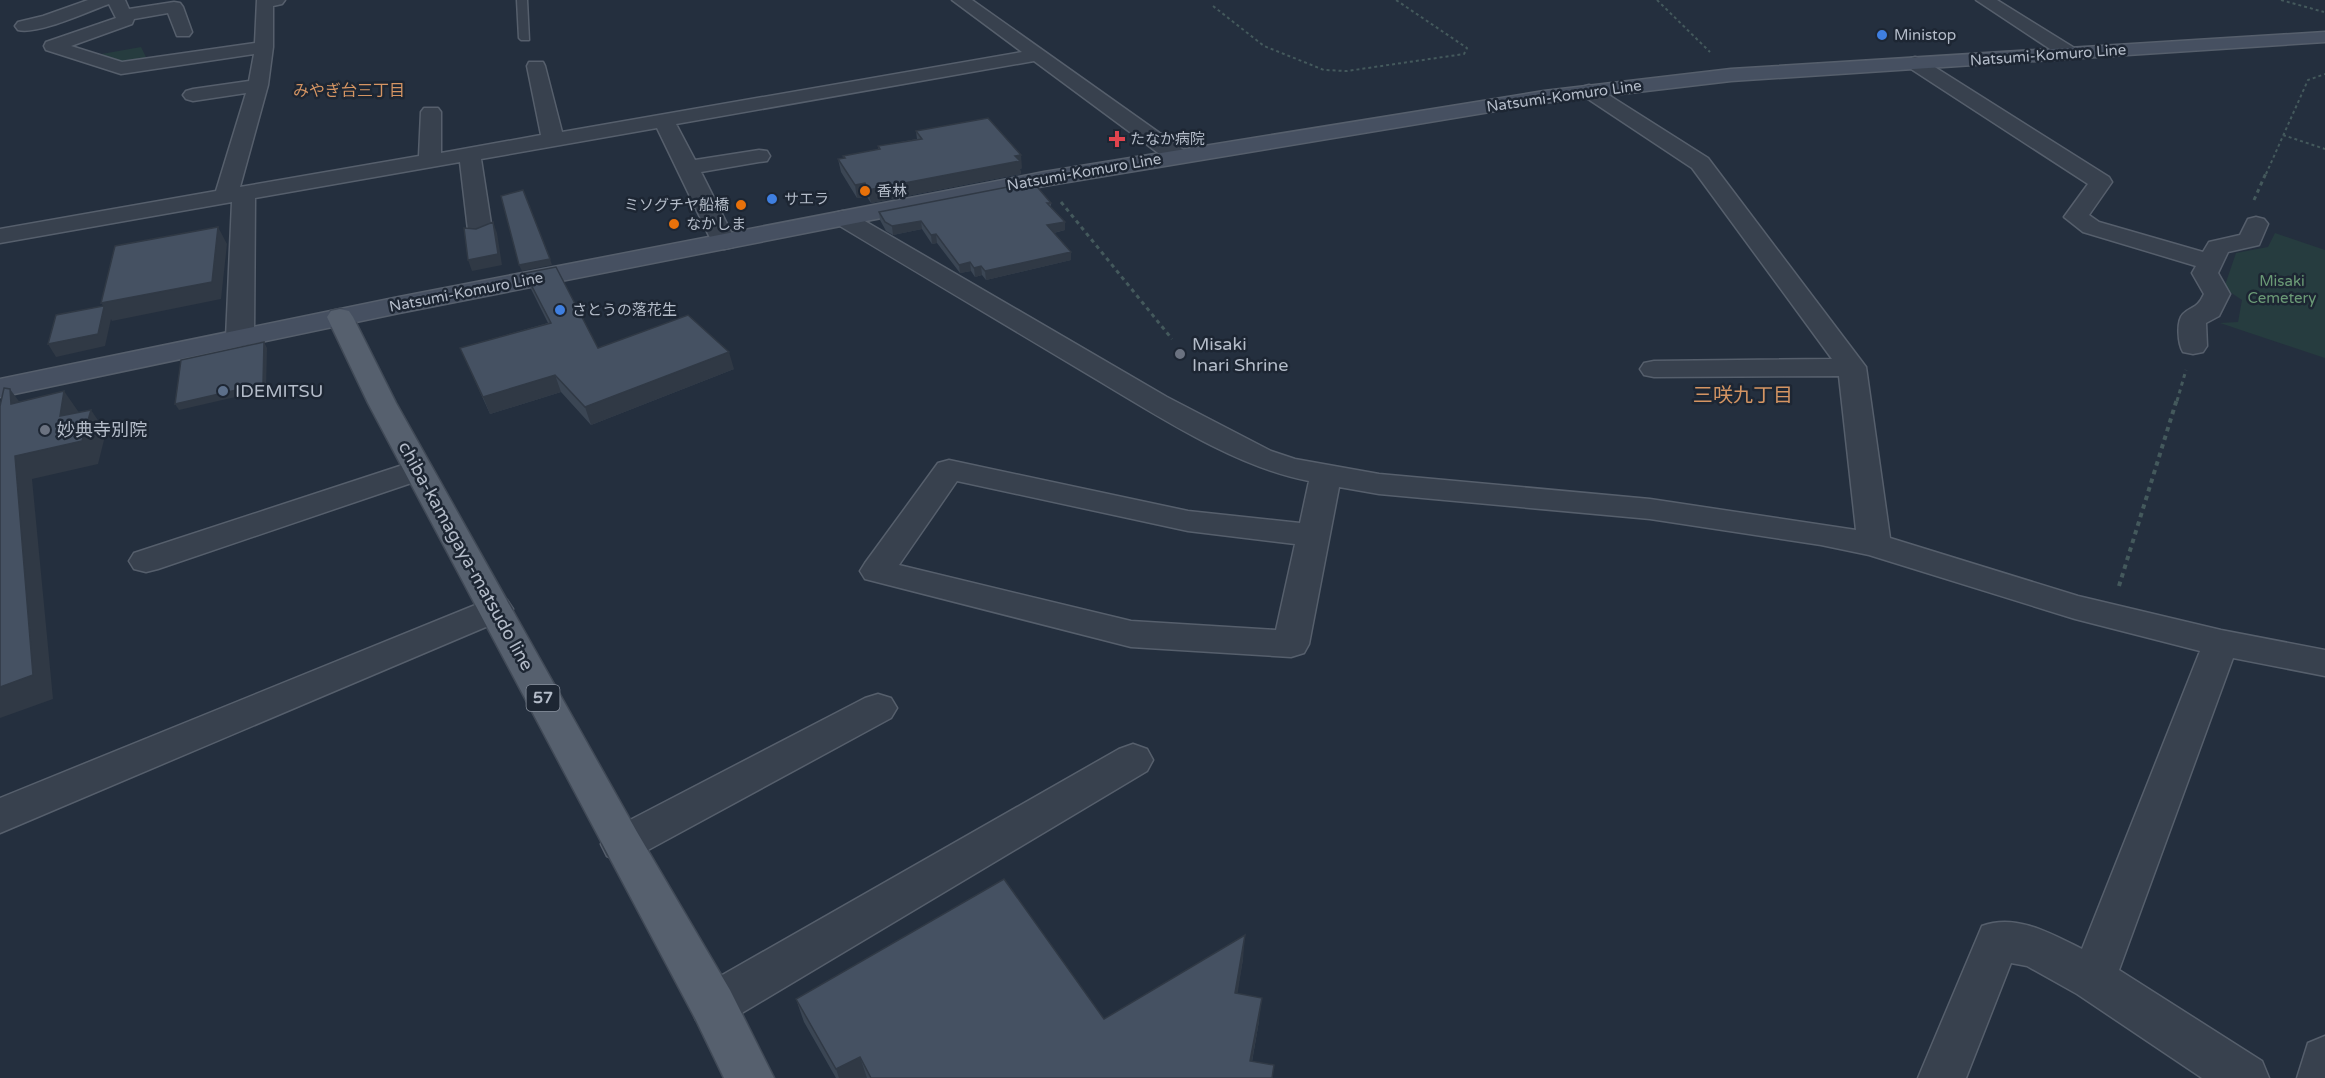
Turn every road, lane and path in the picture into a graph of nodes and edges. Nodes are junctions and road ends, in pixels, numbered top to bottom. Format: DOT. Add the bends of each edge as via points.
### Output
graph roads {
  1 [pos="104,0"];
  2 [pos="276,0"];
  3 [pos="522,0"];
  4 [pos="961,0"];
  5 [pos="1396,0"];
  6 [pos="1657,0"];
  7 [pos="1984,0"];
  8 [pos="2281,0"];
  9 [pos="1213,6"];
  10 [pos="120,7"];
  11 [pos="2325,12"];
  12 [pos="24,26"];
  13 [pos="183,32"];
  14 [pos="2325,37"];
  15 [pos="525,38"];
  16 [pos="264,47"];
  17 [pos="2069,53"];
  18 [pos="1040,55"];
  19 [pos="1915,63"];
  20 [pos="536,66"];
  21 [pos="2325,74"];
  22 [pos="1731,75"];
  23 [pos="258,85"];
  24 [pos="1589,91"];
  25 [pos="193,94"];
  26 [pos="431,112"];
  27 [pos="665,122"];
  28 [pos="2283,135"];
  29 [pos="553,140"];
  30 [pos="2325,149"];
  31 [pos="470,154"];
  32 [pos="759,156"];
  33 [pos="1178,156"];
  34 [pos="430,161"];
  35 [pos="688,168"];
  36 [pos="235,195"];
  37 [pos="1056,196"];
  38 [pos="843,218"];
  39 [pos="2256,224"];
  40 [pos="480,230"];
  41 [pos="0,236"];
  42 [pos="724,242"];
  43 [pos="2210,261"];
  44 [pos="340,317"];
  45 [pos="240,338"];
  46 [pos="1172,339"];
  47 [pos="2193,346"];
  48 [pos="1852,367"];
  49 [pos="1654,369"];
  50 [pos="0,388"];
  51 [pos="418,470"];
  52 [pos="1326,475"];
  53 [pos="1313,535"];
  54 [pos="1874,545"];
  55 [pos="146,561"];
  56 [pos="495,609"];
  57 [pos="2110,616"];
  58 [pos="2221,643"];
  59 [pos="2325,663"];
  60 [pos="878,708"];
  61 [pos="1133,760"];
  62 [pos="0,816"];
  63 [pos="622,844"];
  64 [pos="2093,979"];
  65 [pos="713,1005"];
  66 [pos="2325,1059"];
  67 [pos="750,1078"];
  68 [pos="1942,1078"];
  69 [pos="2245,1078"];
  70 [pos="2321,1078"];
  1 -- 12 [label="street"];
  2 -- 16 [label="street" via="264,2"];
  3 -- 15 [label="lane"];
  4 -- 18 [label="street"];
  5 -- 9 [label="path" via="1467,48 1464,54 1324,70 1264,46"];
  6 -- 22 [label="path"];
  7 -- 17 [label="street"];
  8 -- 11 [label="path"];
  10 -- 13 [label="street" via="174,7"];
  10 -- 16 [label="street" via="126,20 53,46 122,68"];
  14 -- 17 [label="main road, Natsumi-Komuro Line"];
  16 -- 23 [label="street"];
  17 -- 19 [label="main road, Natsumi-Komuro Line"];
  18 -- 27 [label="street"];
  18 -- 33 [label="street"];
  19 -- 22 [label="main road, Natsumi-Komuro Line"];
  19 -- 43 [label="street" via="2101,182 2076,217 2091,227"];
  20 -- 29 [label="street"];
  21 -- 28 [label="path" via="2308,80"];
  22 -- 24 [label="main road, Natsumi-Komuro Line"];
  23 -- 25 [label="street"];
  23 -- 36 [label="street"];
  24 -- 33 [label="main road, Natsumi-Komuro Line"];
  24 -- 48 [label="street" via="1700,163"];
  26 -- 34 [label="street"];
  27 -- 29 [label="street"];
  27 -- 35 [label="street"];
  28 -- 30 [label="path"];
  28 -- 39 [label="path" via="2248,214"];
  29 -- 31 [label="street"];
  31 -- 34 [label="street"];
  31 -- 40 [label="street"];
  32 -- 35 [label="street"];
  33 -- 38 [label="main road, Natsumi-Komuro Line"];
  34 -- 36 [label="street"];
  35 -- 42 [label="street"];
  36 -- 41 [label="street"];
  36 -- 45 [label="street"];
  37 -- 46 [label="path"];
  38 -- 42 [label="main road, Natsumi-Komuro Line"];
  38 -- 52 [label="street" via="1225,440 1260,458"];
  39 -- 43 [label="street" via="2250,240 2218,247"];
  42 -- 44 [label="main road, Natsumi-Komuro Line"];
  43 -- 47 [label="street" via="2205,273 2217,294 2210,310 2193,319"];
  44 -- 45 [label="main road, Natsumi-Komuro Line"];
  44 -- 51 [label="main road, chiba-kamagaya-matsudo line / 57"];
  45 -- 50 [label="main road, Natsumi-Komuro Line"];
  47 -- 57 [label="path"];
  48 -- 49 [label="street"];
  48 -- 54 [label="street"];
  51 -- 55 [label="street"];
  51 -- 56 [label="main road, chiba-kamagaya-matsudo line / 57"];
  52 -- 53 [label="street"];
  52 -- 54 [label="street" via="1379,484 1650,509"];
  53 -- 53 [label="street" via="1291,644 1131,634 876,571 949,470 1188,521"];
  54 -- 57 [label="street"];
  56 -- 62 [label="street"];
  56 -- 63 [label="main road, chiba-kamagaya-matsudo line / 57"];
  57 -- 58 [label="street"];
  58 -- 59 [label="street"];
  58 -- 64 [label="street"];
  60 -- 63 [label="street"];
  61 -- 65 [label="street"];
  63 -- 65 [label="main road, chiba-kamagaya-matsudo line / 57"];
  64 -- 68 [label="street" via="2036,948 1998,940"];
  64 -- 69 [label="street"];
  65 -- 67 [label="main road, chiba-kamagaya-matsudo line / 57"];
  66 -- 70 [label="street"];
}
